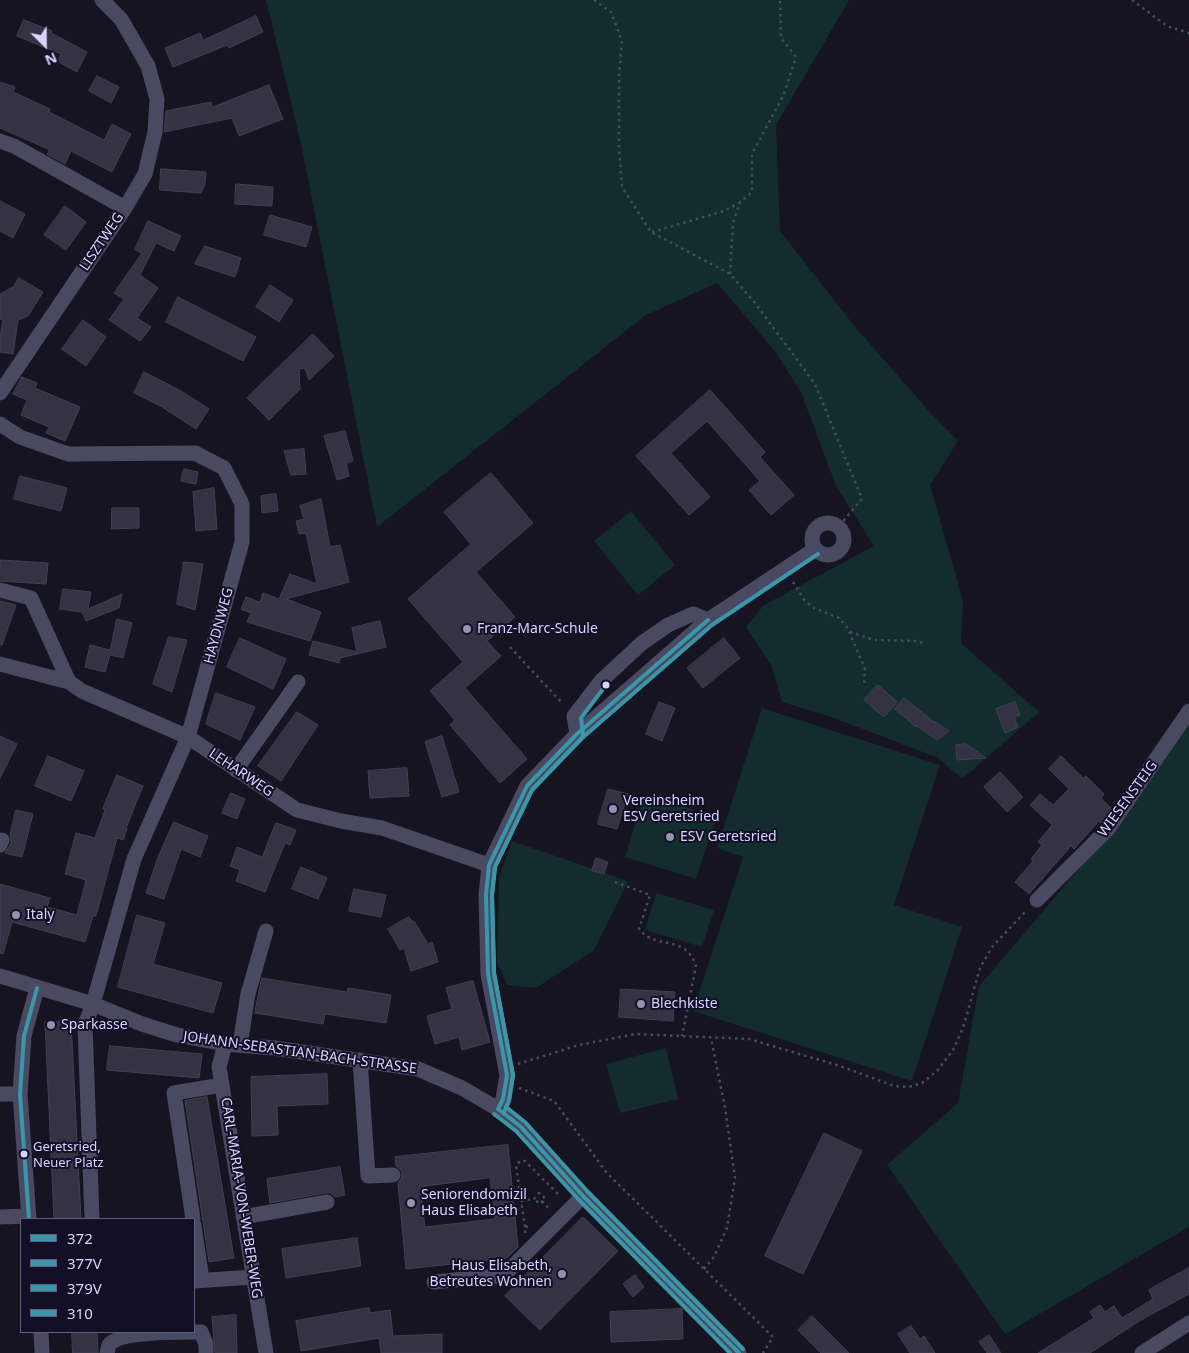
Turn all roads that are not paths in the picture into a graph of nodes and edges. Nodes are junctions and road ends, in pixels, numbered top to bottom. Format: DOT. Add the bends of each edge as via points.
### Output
graph roads {
  1 [pos="102,0"];
  2 [pos="0,141"];
  3 [pos="125,208"];
  4 [pos="0,392"];
  5 [pos="0,424"];
  6 [pos="815,549"];
  7 [pos="0,590"];
  8 [pos="708,620"];
  9 [pos="0,664"];
  10 [pos="69,682"];
  11 [pos="298,682"];
  12 [pos="1189,711"];
  13 [pos="577,734"];
  14 [pos="188,737"];
  15 [pos="236,770"];
  16 [pos="489,865"];
  17 [pos="1037,900"];
  18 [pos="266,931"];
  19 [pos="0,976"];
  20 [pos="37,988"];
  21 [pos="93,1004"];
  22 [pos="232,1045"];
  23 [pos="360,1060"];
  24 [pos="222,1085"];
  25 [pos="0,1094"];
  26 [pos="20,1094"];
  27 [pos="498,1108"];
  28 [pos="393,1175"];
  29 [pos="584,1196"];
  30 [pos="327,1202"];
  31 [pos="0,1217"];
  32 [pos="243,1217"];
  33 [pos="29,1218"];
  34 [pos="92,1218"];
  35 [pos="193,1218"];
  36 [pos="195,1239"];
  37 [pos="254,1277"];
  38 [pos="198,1281"];
  39 [pos="434,1282"];
  40 [pos="1189,1324"];
  41 [pos="195,1332"];
  42 [pos="41,1333"];
  43 [pos="173,1333"];
  44 [pos="42,1353"];
  45 [pos="107,1353"];
  46 [pos="206,1353"];
  47 [pos="266,1353"];
  48 [pos="739,1353"];
  49 [pos="1142,1353"];
  1 -- 3 [label="street" via="121,19 148,66 157,99 155,132 145,174"];
  2 -- 3 [label="street, LISZTWEG"];
  3 -- 4 [label="street, LISZTWEG"];
  5 -- 14 [label="street, HAYDNWEG" via="20,437 68,454 195,453 224,468 242,504 242,542"];
  6 -- 6 [label="street" via="812,543 815,528 825,522 839,526 844,536 842,547 831,555"];
  6 -- 8 [label="street"];
  7 -- 10 [label="street" via="30,598"];
  8 -- 13 [label="street"];
  8 -- 13 [label="street" via="693,614 668,625 642,643 601,681 574,716"];
  9 -- 10 [label="street, LEHARWEG"];
  10 -- 14 [label="street, LEHARWEG" via="82,691"];
  11 -- 15 [label="street"];
  12 -- 17 [label="street, WIESENSTEIG" via="1108,829"];
  13 -- 16 [label="street" via="527,786"];
  14 -- 15 [label="street, LEHARWEG"];
  14 -- 21 [label="street, HAYDNWEG" via="134,860"];
  15 -- 16 [label="street, LEHARWEG" via="297,810 341,822 382,828"];
  16 -- 27 [label="street" via="486,895 488,974 506,1075 503,1099"];
  18 -- 22 [label="street, CARL-MARIA-VON-WEBER-WEG"];
  19 -- 20 [label="street, JOHANN-SEBASTIAN-BACH-STRASSE"];
  20 -- 21 [label="street, JOHANN-SEBASTIAN-BACH-STRASSE"];
  20 -- 26 [label="street" via="24,1036"];
  21 -- 22 [label="street, JOHANN-SEBASTIAN-BACH-STRASSE" via="177,1035"];
  21 -- 34 [label="street, HAYDNWEG" via="85,1025"];
  22 -- 23 [label="street, JOHANN-SEBASTIAN-BACH-STRASSE"];
  22 -- 24 [label="street, CARL-MARIA-VON-WEBER-WEG" via="219,1068"];
  23 -- 27 [label="street, JOHANN-SEBASTIAN-BACH-STRASSE" via="418,1069"];
  23 -- 28 [label="street" via="368,1176"];
  24 -- 32 [label="street, CARL-MARIA-VON-WEBER-WEG"];
  24 -- 35 [label="street" via="174,1093"];
  25 -- 26 [label="street"];
  26 -- 33 [label="street"];
  27 -- 29 [label="street, JOHANN-SEBASTIAN-BACH-STRASSE" via="520,1126"];
  29 -- 39 [label="street" via="508,1271 496,1276"];
  29 -- 48 [label="street, JOHANN-SEBASTIAN-BACH-STRASSE"];
  30 -- 32 [label="street"];
  31 -- 33 [label="street"];
  32 -- 37 [label="street, CARL-MARIA-VON-WEBER-WEG"];
  36 -- 38 [label="street"];
  37 -- 38 [label="street"];
  37 -- 47 [label="street, CARL-MARIA-VON-WEBER-WEG"];
  40 -- 49 [label="street"];
  41 -- 46 [label="street" via="201,1332"];
  42 -- 44 [label="street"];
  43 -- 45 [label="street" via="118,1339 109,1345"];
}
